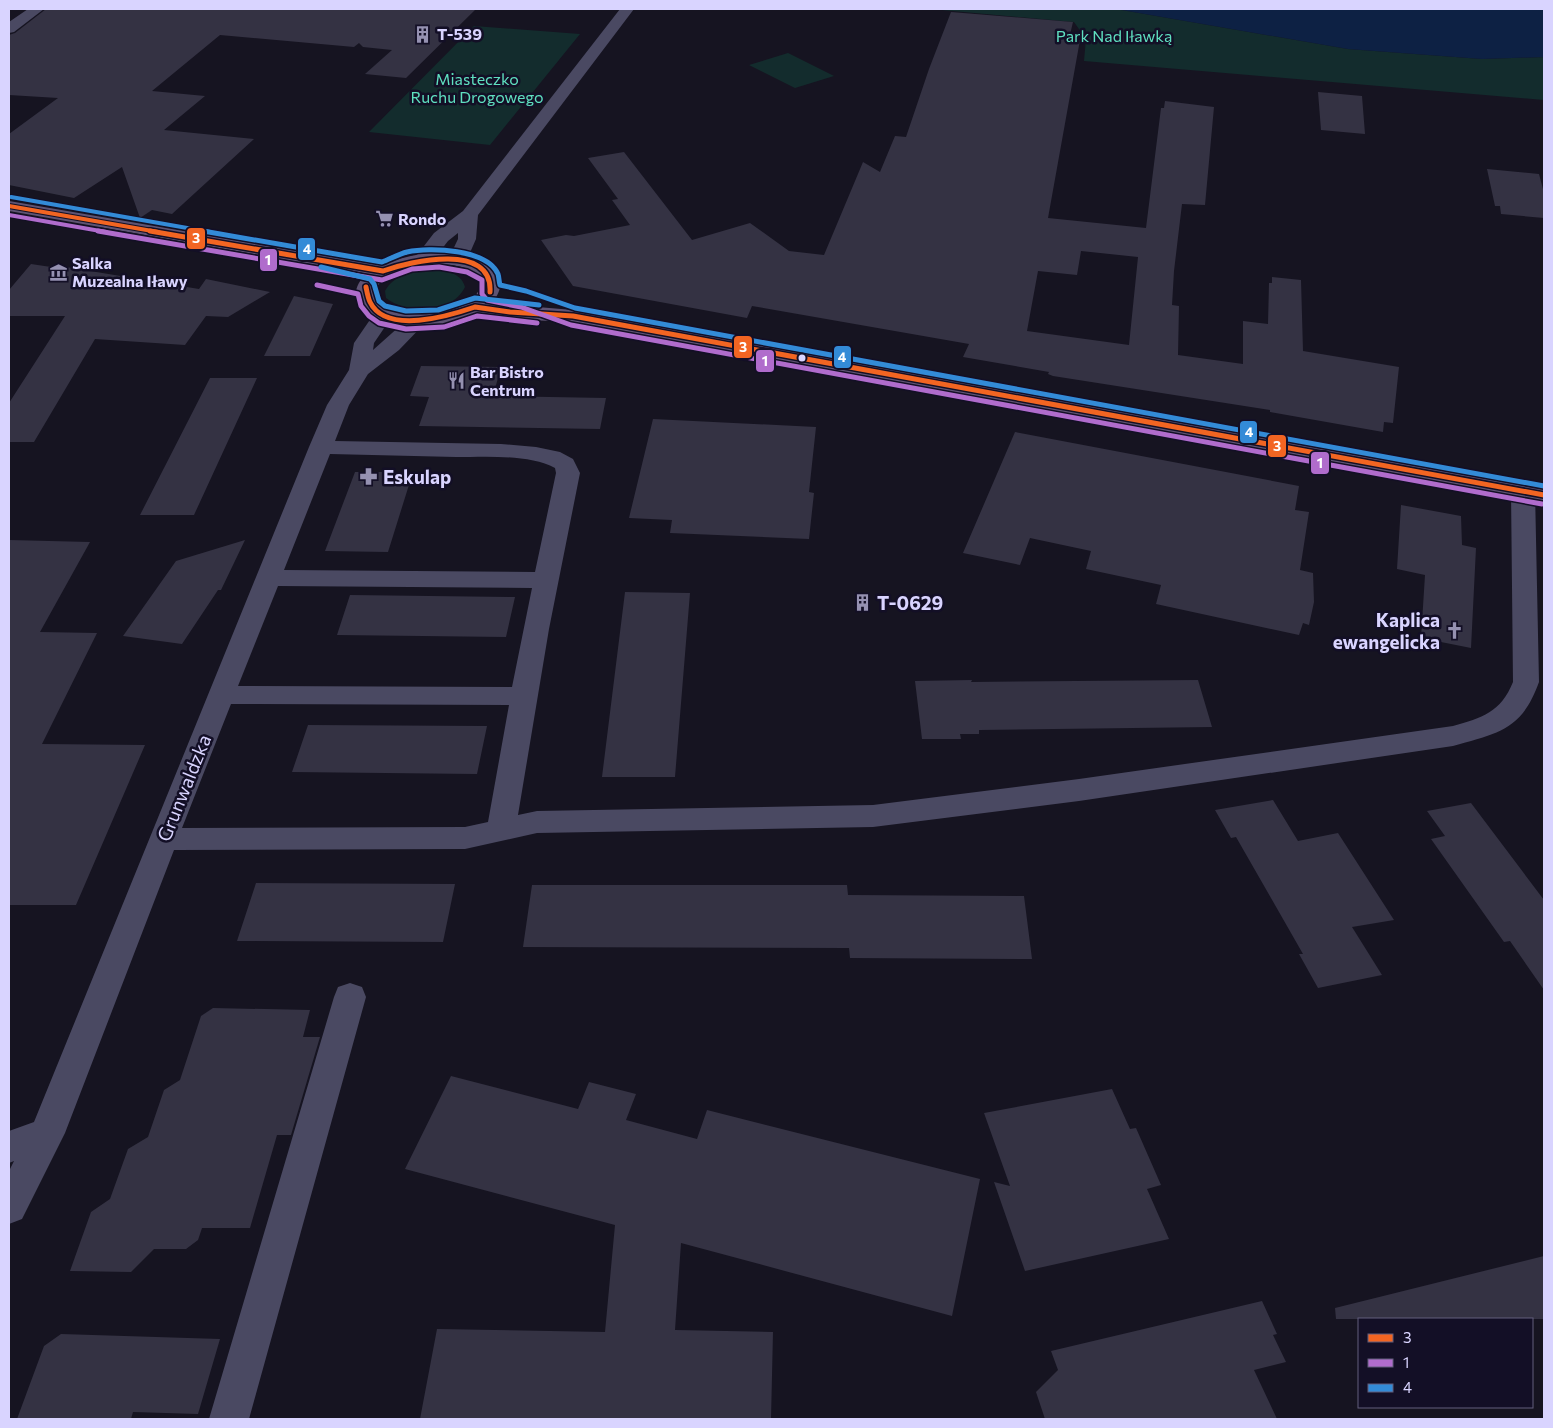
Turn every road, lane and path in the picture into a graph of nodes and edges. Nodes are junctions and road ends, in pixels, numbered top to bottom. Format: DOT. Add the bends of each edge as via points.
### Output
graph roads {
  1 [pos="37,9"];
  2 [pos="627,9"];
  3 [pos="9,29"];
  4 [pos="9,206"];
  5 [pos="469,215"];
  6 [pos="9,218"];
  7 [pos="424,259"];
  8 [pos="458,260"];
  9 [pos="383,271"];
  10 [pos="366,288"];
  11 [pos="490,292"];
  12 [pos="475,307"];
  13 [pos="383,315"];
  14 [pos="573,316"];
  15 [pos="416,321"];
  16 [pos="360,370"];
  17 [pos="320,448"];
  18 [pos="1533,493"];
  19 [pos="267,578"];
  20 [pos="547,580"];
  21 [pos="222,695"];
  22 [pos="524,696"];
  23 [pos="500,829"];
  24 [pos="163,839"];
  25 [pos="350,998"];
  26 [pos="47,1133"];
  27 [pos="9,1147"];
  28 [pos="9,1207"];
  29 [pos="229,1419"];
  1 -- 3 [label="street"];
  2 -- 5 [label="street"];
  4 -- 9 [label="main road"];
  5 -- 7 [label="street" via="441,237"];
  5 -- 8 [label="street" via="467,239"];
  6 -- 10 [label="main road" via="321,276"];
  7 -- 8 [label="main road"];
  7 -- 9 [label="main road"];
  8 -- 11 [label="main road" via="489,275 492,283"];
  9 -- 10 [label="main road"];
  10 -- 13 [label="main road" via="365,298"];
  11 -- 12 [label="main road"];
  11 -- 14 [label="main road"];
  12 -- 14 [label="main road"];
  12 -- 15 [label="main road" via="438,319"];
  13 -- 15 [label="main road"];
  13 -- 16 [label="street, Grunwaldzka" via="364,343"];
  14 -- 18 [label="main road"];
  15 -- 16 [label="street, Grunwaldzka" via="392,346"];
  16 -- 17 [label="street, Grunwaldzka" via="338,405"];
  17 -- 19 [label="street, Grunwaldzka"];
  17 -- 20 [label="street" via="501,451 552,457 565,464 568,473"];
  18 -- 23 [label="street" via="1526,682 1522,698 1505,717 1485,727 1453,736 1308,758 873,816 544,822"];
  19 -- 20 [label="street"];
  19 -- 21 [label="street, Grunwaldzka"];
  20 -- 22 [label="street"];
  21 -- 22 [label="street"];
  21 -- 24 [label="street, Grunwaldzka"];
  22 -- 23 [label="street"];
  23 -- 24 [label="street" via="465,838"];
  24 -- 26 [label="street, Grunwaldzka"];
  25 -- 29 [label="street"];
  26 -- 27 [label="street"];
  26 -- 28 [label="street, Grunwaldzka"];
}
